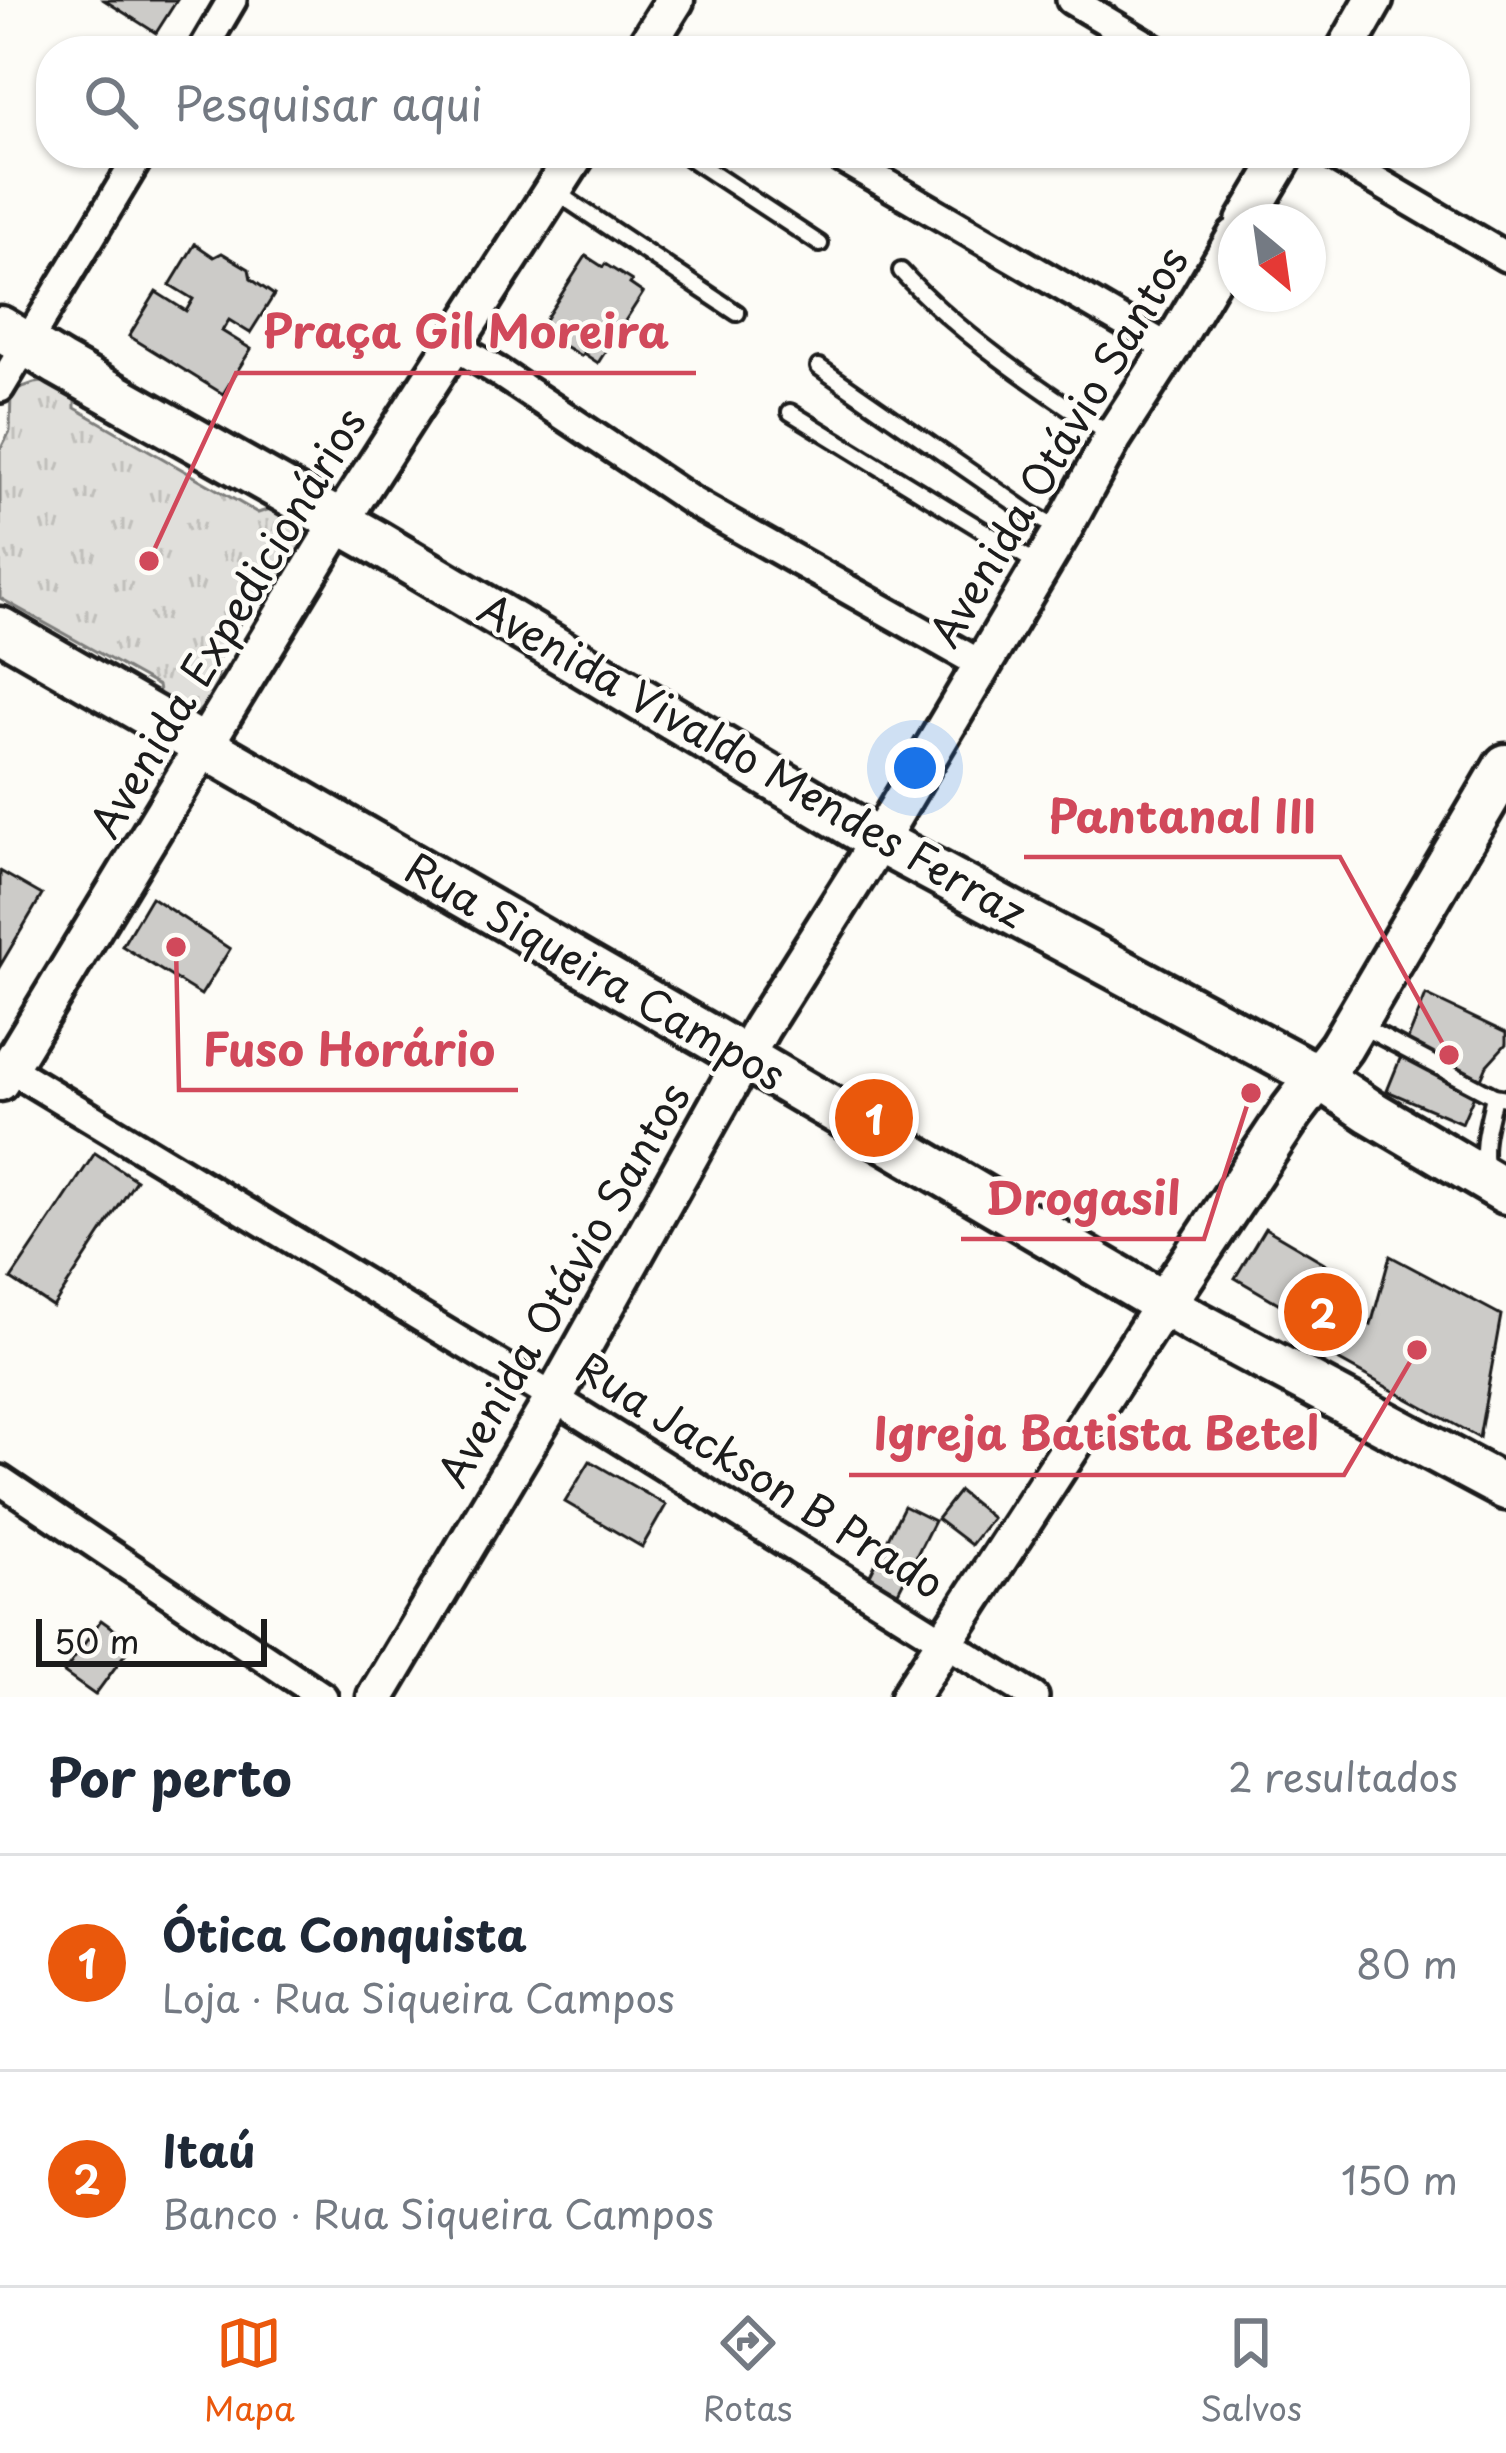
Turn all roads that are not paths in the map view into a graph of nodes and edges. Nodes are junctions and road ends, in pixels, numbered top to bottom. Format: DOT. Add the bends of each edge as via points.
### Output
graph roads {
  1 [pos="232,0"];
  2 [pos="675,0"];
  3 [pos="1071,0"];
  4 [pos="1374,0"];
  5 [pos="211,36"];
  6 [pos="656,36"];
  7 [pos="1132,36"];
  8 [pos="1354,36"];
  9 [pos="131,168"];
  10 [pos="567,168"];
  11 [pos="705,168"];
  12 [pos="859,168"];
  13 [pos="1277,168"];
  14 [pos="1355,168"];
  15 [pos="553,190"];
  16 [pos="1256,204"];
  17 [pos="820,244"];
  18 [pos="1506,257"];
  19 [pos="1218,268"];
  20 [pos="901,272"];
  21 [pos="737,313"];
  22 [pos="13,336"];
  23 [pos="453,345"];
  24 [pos="1170,349"];
  25 [pos="819,367"];
  26 [pos="0,388"];
  27 [pos="790,412"];
  28 [pos="1113,437"];
  29 [pos="339,523"];
  30 [pos="1062,531"];
  31 [pos="1041,566"];
  32 [pos="0,629"];
  33 [pos="982,664"];
  34 [pos="204,747"];
  35 [pos="1506,766"];
  36 [pos="877,840"];
  37 [pos="1353,1022"];
  38 [pos="745,1058"];
  39 [pos="5,1075"];
  40 [pos="1319,1077"];
  41 [pos="1500,1097"];
  42 [pos="1497,1186"];
  43 [pos="1165,1303"];
  44 [pos="554,1398"];
  45 [pos="0,1480"];
  46 [pos="1506,1488"];
  47 [pos="946,1640"];
  48 [pos="323,1697"];
  49 [pos="376,1697"];
  50 [pos="908,1697"];
  51 [pos="1034,1697"];
  1 -- 5 [label="street"];
  2 -- 6 [label="street"];
  3 -- 7 [label="street"];
  4 -- 8 [label="street"];
  9 -- 22 [label="street"];
  10 -- 15 [label="street, Avenida Expedicionários"];
  11 -- 17 [label="lane"];
  12 -- 24 [label="street"];
  13 -- 16 [label="street"];
  14 -- 18 [label="street"];
  15 -- 21 [label="lane"];
  15 -- 23 [label="street, Avenida Expedicionários"];
  19 -- 24 [label="street, Avenida Otávio Santos"];
  20 -- 28 [label="lane" via="928,301"];
  22 -- 26 [label="street"];
  22 -- 29 [label="main road, Avenida Vivaldo Mendes Ferraz"];
  23 -- 29 [label="street, Avenida Expedicionários"];
  23 -- 33 [label="street" via="693,502"];
  24 -- 28 [label="street, Avenida Otávio Santos"];
  25 -- 30 [label="lane"];
  27 -- 31 [label="lane"];
  28 -- 30 [label="street, Avenida Otávio Santos"];
  29 -- 34 [label="street, Avenida Expedicionários"];
  29 -- 36 [label="main road, Avenida Vivaldo Mendes Ferraz"];
  30 -- 31 [label="street, Avenida Otávio Santos"];
  31 -- 33 [label="street, Avenida Otávio Santos"];
  32 -- 34 [label="main road, Rua Siqueira Campos"];
  33 -- 36 [label="street, Avenida Otávio Santos"];
  34 -- 38 [label="main road, Rua Siqueira Campos"];
  34 -- 39 [label="street, Avenida Expedicionários"];
  35 -- 37 [label="main road"];
  36 -- 38 [label="street, Avenida Otávio Santos"];
  36 -- 40 [label="main road, Avenida Vivaldo Mendes Ferraz"];
  37 -- 40 [label="main road"];
  37 -- 41 [label="lane"];
  38 -- 43 [label="main road, Rua Siqueira Campos"];
  38 -- 44 [label="street, Avenida Otávio Santos"];
  39 -- 44 [label="street, Rua Jackson B Prado"];
  40 -- 42 [label="main road, Avenida Vivaldo Mendes Ferraz"];
  40 -- 43 [label="main road"];
  41 -- 42 [label="lane" via="1484,1148"];
  43 -- 46 [label="main road, Rua Siqueira Campos"];
  43 -- 47 [label="street"];
  44 -- 47 [label="street, Rua Jackson B Prado"];
  44 -- 49 [label="street, Avenida Otávio Santos"];
  45 -- 48 [label="street"];
  47 -- 50 [label="street"];
  47 -- 51 [label="street, Rua Jackson B Prado"];
}
